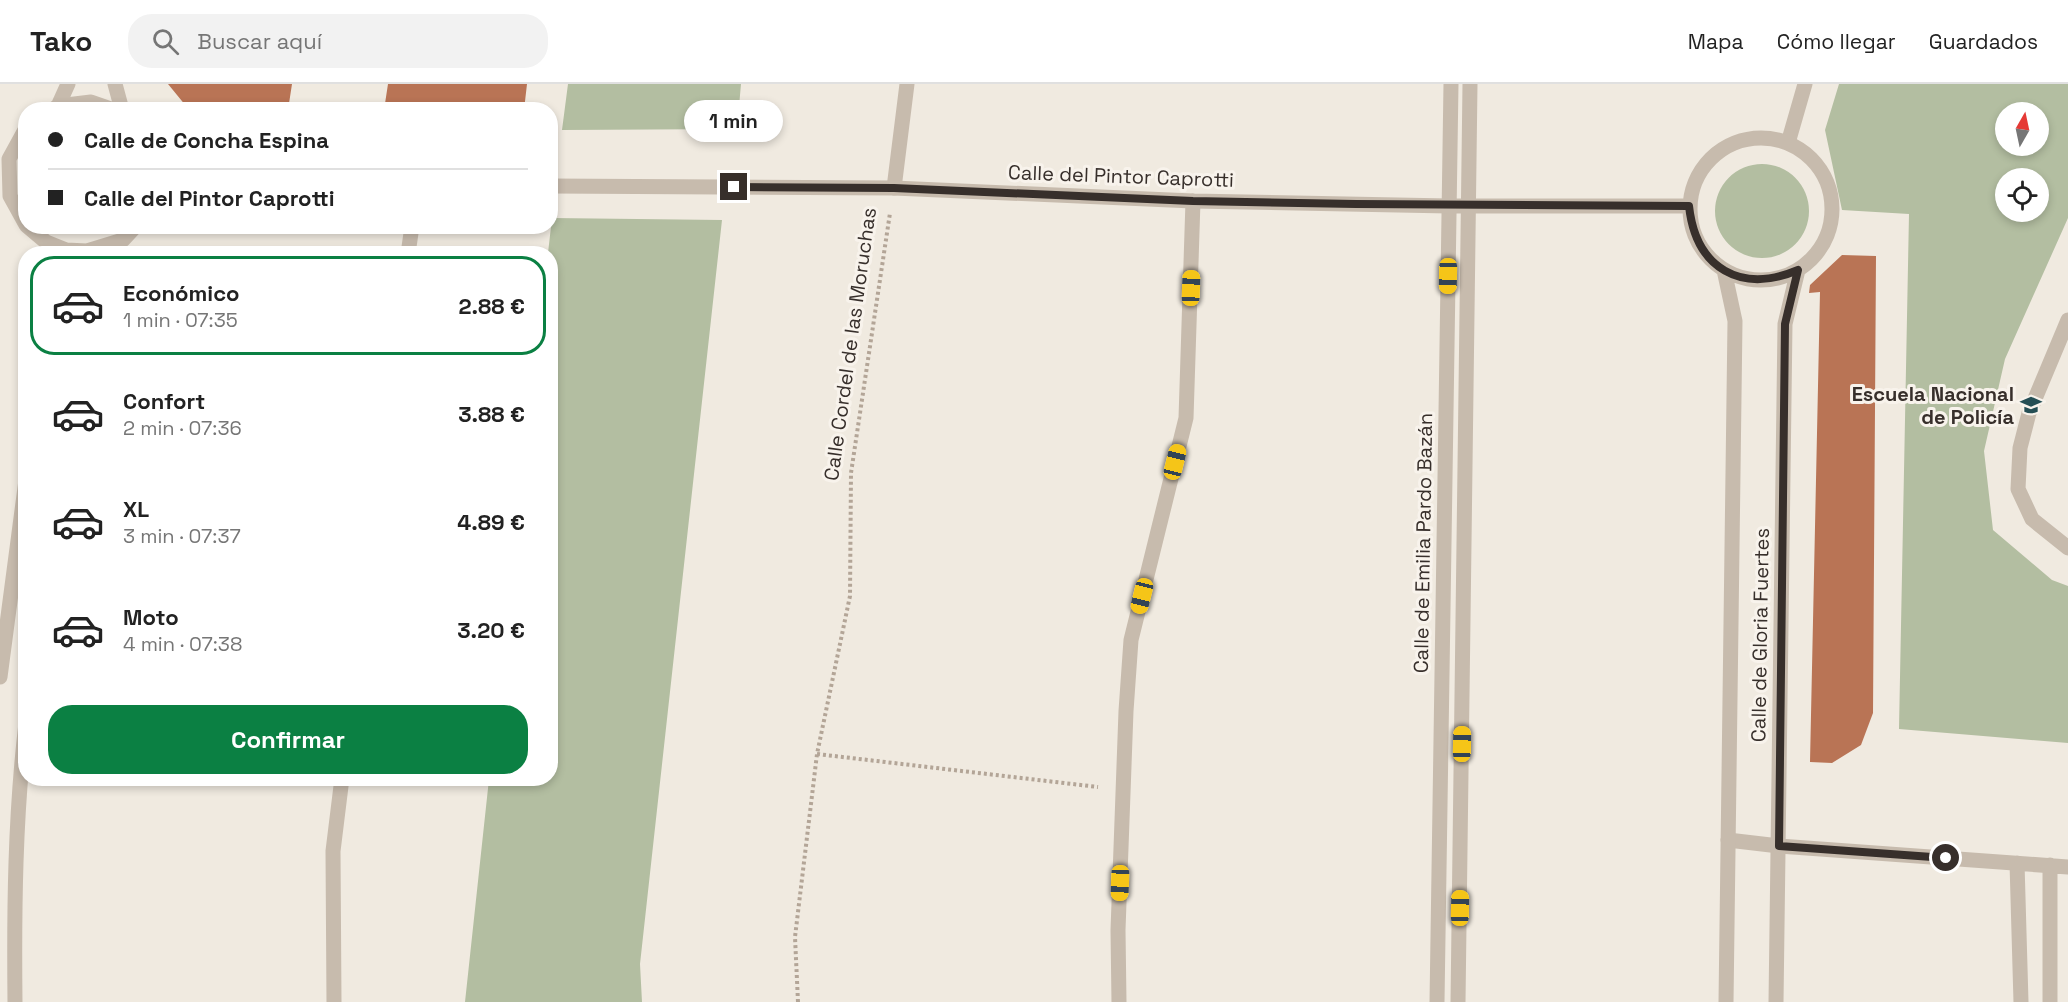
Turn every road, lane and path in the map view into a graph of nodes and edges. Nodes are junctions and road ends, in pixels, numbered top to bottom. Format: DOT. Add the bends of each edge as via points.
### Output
graph roads {
  1 [pos="68,84"];
  2 [pos="115,84"];
  3 [pos="907,84"];
  4 [pos="1451,84"];
  5 [pos="1470,84"];
  6 [pos="1805,84"];
  7 [pos="58,102"];
  8 [pos="120,102"];
  9 [pos="18,143"];
  10 [pos="1788,143"];
  11 [pos="558,186"];
  12 [pos="894,188"];
  13 [pos="5,198"];
  14 [pos="1193,201"];
  15 [pos="1449,206"];
  16 [pos="1470,206"];
  17 [pos="1689,206"];
  18 [pos="18,215"];
  19 [pos="34,234"];
  20 [pos="129,234"];
  21 [pos="45,246"];
  22 [pos="106,246"];
  23 [pos="1724,270"];
  24 [pos="1798,270"];
  25 [pos="2068,320"];
  26 [pos="18,535"];
  27 [pos="2068,548"];
  28 [pos="2,645"];
  29 [pos="0,677"];
  30 [pos="817,754"];
  31 [pos="19,786"];
  32 [pos="341,786"];
  33 [pos="1123,789"];
  34 [pos="1728,840"];
  35 [pos="1779,846"];
  36 [pos="2017,863"];
  37 [pos="2050,865"];
  38 [pos="2068,867"];
  39 [pos="15,1002"];
  40 [pos="334,1002"];
  41 [pos="798,1002"];
  42 [pos="1119,1002"];
  43 [pos="1437,1002"];
  44 [pos="1458,1002"];
  45 [pos="1726,1002"];
  46 [pos="1776,1002"];
  47 [pos="2021,1002"];
  48 [pos="2050,1002"];
  1 -- 7 [label="street"];
  2 -- 8 [label="street"];
  3 -- 12 [label="street, Calle Cordel de las Moruchas"];
  4 -- 15 [label="street, Calle de Emilia Pardo Bazán"];
  5 -- 16 [label="street"];
  6 -- 10 [label="street"];
  9 -- 13 [label="street" via="9,159"];
  10 -- 17 [label="street" via="1765,138 1743,140 1722,149 1705,164 1694,184"];
  10 -- 24 [label="street" via="1807,155 1821,171 1830,192 1832,214 1827,236 1815,255"];
  11 -- 12 [label="street, Calle del Pintor Caprotti"];
  12 -- 14 [label="street, Calle del Pintor Caprotti"];
  12 -- 30 [label="path, Calle Cordel de las Moruchas" via="851,473 850,596"];
  13 -- 18 [label="street"];
  14 -- 15 [label="street, Calle del Pintor Caprotti"];
  14 -- 33 [label="street" via="1186,418 1131,640"];
  15 -- 16 [label="street, Calle del Pintor Caprotti"];
  15 -- 43 [label="street, Calle de Emilia Pardo Bazán"];
  16 -- 17 [label="street, Calle del Pintor Caprotti"];
  16 -- 44 [label="street"];
  17 -- 23 [label="street" via="1698,243 1709,259"];
  19 -- 21 [label="street"];
  20 -- 22 [label="street"];
  23 -- 24 [label="street" via="1742,278 1761,280"];
  23 -- 34 [label="street, Calle de Gloria Fuertes" via="1735,321"];
  24 -- 35 [label="street, Calle de Gloria Fuertes" via="1785,324"];
  25 -- 27 [label="street" via="2029,413 2020,448 2018,489 2032,519"];
  26 -- 28 [label="street"];
  28 -- 29 [label="street"];
  30 -- 33 [label="path"];
  30 -- 41 [label="path, Calle Cordel de las Moruchas" via="795,937"];
  31 -- 39 [label="street"];
  32 -- 40 [label="street" via="333,851"];
  33 -- 42 [label="street"];
  34 -- 35 [label="street"];
  34 -- 45 [label="street, Calle de Gloria Fuertes"];
  35 -- 36 [label="street"];
  35 -- 46 [label="street, Calle de Gloria Fuertes"];
  36 -- 37 [label="street"];
  36 -- 47 [label="street"];
  37 -- 38 [label="street"];
  37 -- 48 [label="street"];
}
